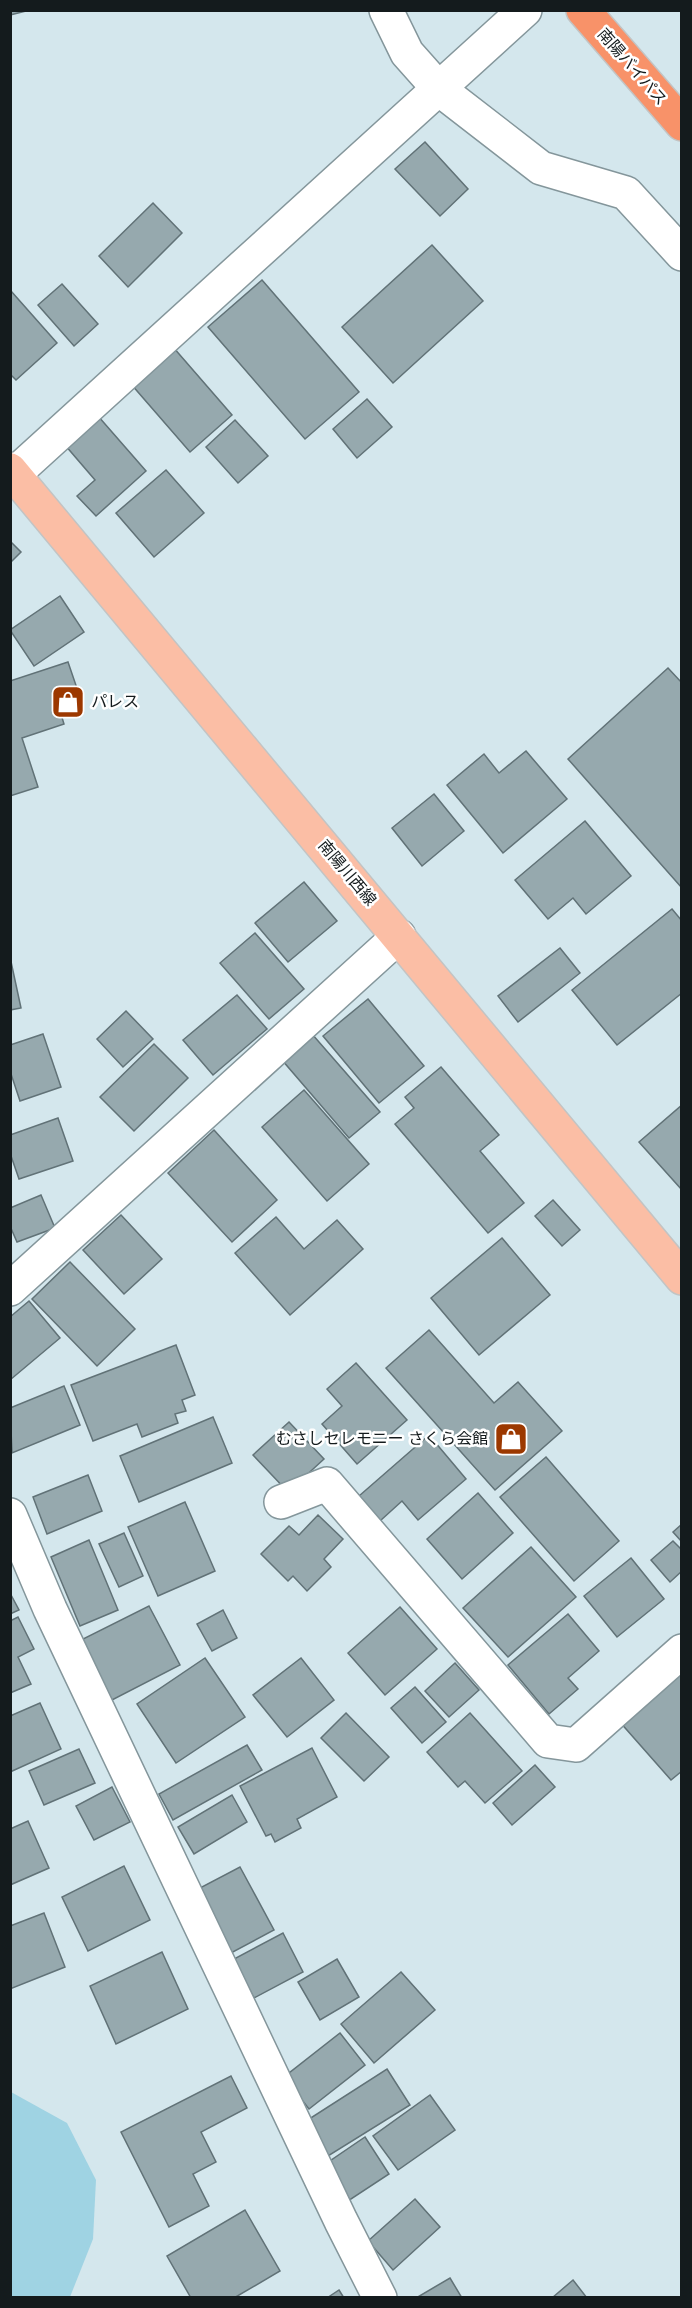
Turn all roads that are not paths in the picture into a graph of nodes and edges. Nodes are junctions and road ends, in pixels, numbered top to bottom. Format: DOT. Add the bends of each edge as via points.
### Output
graph roads {
  1 [pos="386,10"];
  2 [pos="525,10"];
  3 [pos="582,10"];
  4 [pos="439,89"];
  5 [pos="681,124"];
  6 [pos="681,254"];
  7 [pos="12,474"];
  8 [pos="399,936"];
  9 [pos="681,1278"];
  10 [pos="10,1288"];
  11 [pos="281,1502"];
  12 [pos="10,1515"];
  13 [pos="681,1651"];
  14 [pos="380,2298"];
  1 -- 4 [label="lane" via="407,53"];
  2 -- 4 [label="lane"];
  3 -- 5 [label="highway, 南陽バイパス"];
  4 -- 6 [label="lane" via="541,168 626,193"];
  4 -- 7 [label="lane"];
  7 -- 8 [label="main road, 南陽川西線"];
  8 -- 9 [label="main road, 南陽川西線"];
  8 -- 10 [label="lane"];
  11 -- 13 [label="lane" via="327,1484 548,1741 576,1745"];
  12 -- 14 [label="lane" via="50,1609"];
}
